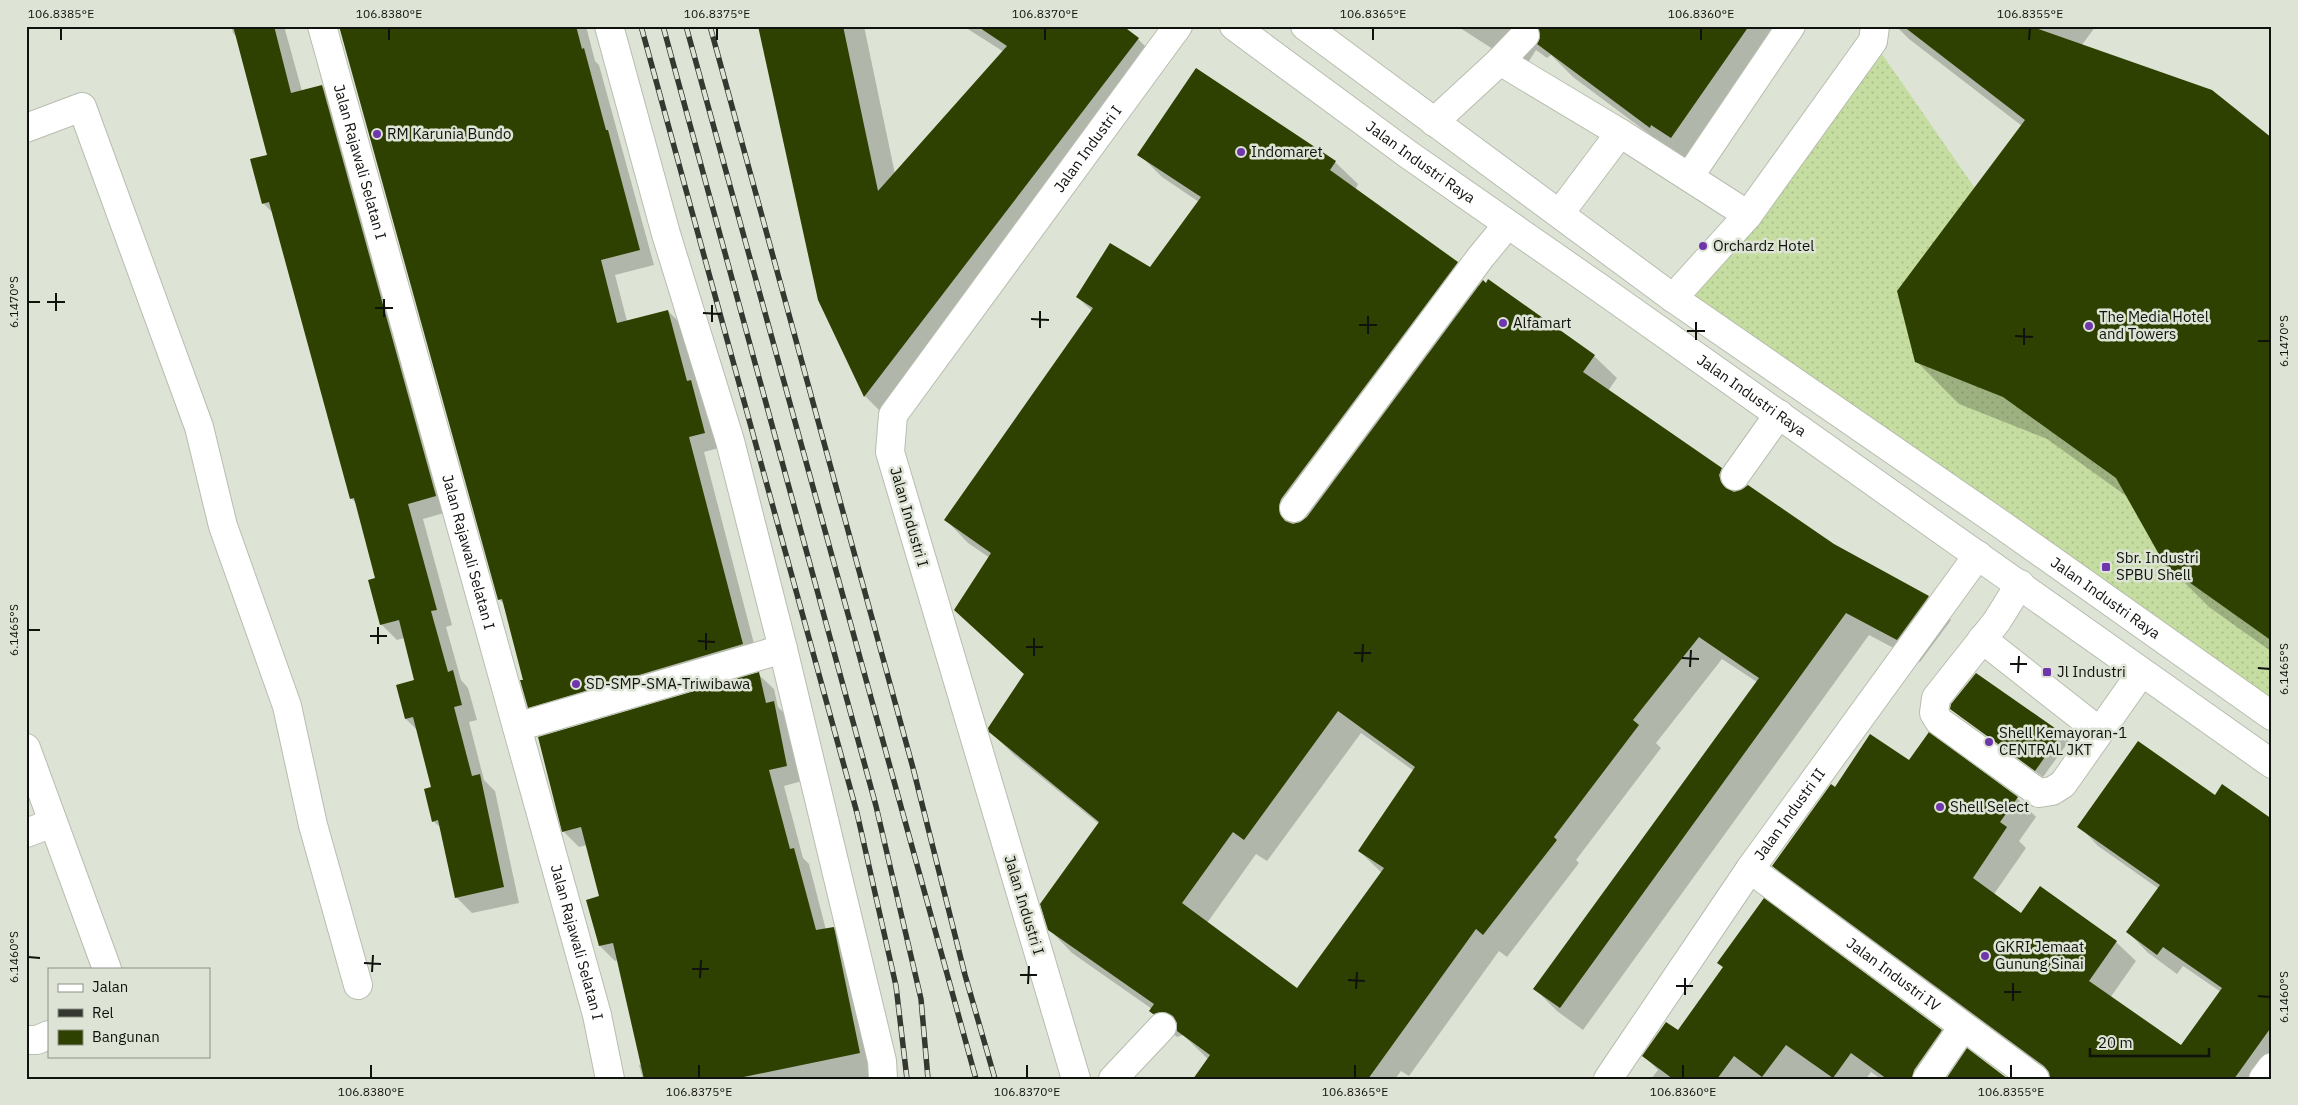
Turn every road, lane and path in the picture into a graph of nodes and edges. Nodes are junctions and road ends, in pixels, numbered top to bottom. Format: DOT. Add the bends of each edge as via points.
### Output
graph roads {
  1 [pos="322,26"];
  2 [pos="609,26"];
  3 [pos="1178,26"];
  4 [pos="1234,26"];
  5 [pos="1305,26"];
  6 [pos="1791,26"];
  7 [pos="1875,26"];
  8 [pos="1525,35"];
  9 [pos="1500,61"];
  10 [pos="1434,122"];
  11 [pos="26,128"];
  12 [pos="1620,133"];
  13 [pos="1409,155"];
  14 [pos="1689,177"];
  15 [pos="1560,213"];
  16 [pos="1748,215"];
  17 [pos="1507,225"];
  18 [pos="1673,298"];
  19 [pos="1779,414"];
  20 [pos="1735,476"];
  21 [pos="1294,508"];
  22 [pos="1978,555"];
  23 [pos="2020,584"];
  24 [pos="1982,639"];
  25 [pos="783,649"];
  26 [pos="2141,673"];
  27 [pos="2272,716"];
  28 [pos="517,727"];
  29 [pos="2099,731"];
  30 [pos="26,748"];
  31 [pos="2272,764"];
  32 [pos="53,823"];
  33 [pos="26,832"];
  34 [pos="1750,869"];
  35 [pos="106,968"];
  36 [pos="358,985"];
  37 [pos="1162,1027"];
  38 [pos="1963,1027"];
  39 [pos="48,1035"];
  40 [pos="26,1040"];
  41 [pos="2272,1067"];
  42 [pos="610,1079"];
  43 [pos="883,1079"];
  44 [pos="1076,1079"];
  45 [pos="1113,1079"];
  46 [pos="1608,1079"];
  47 [pos="1927,1079"];
  48 [pos="2035,1079"];
  49 [pos="2263,1079"];
  1 -- 28 [label="street, Jalan Rajawali Selatan I"];
  2 -- 25 [label="street" via="666,234 730,441"];
  3 -- 44 [label="street, Jalan Industri I" via="893,415 890,452"];
  4 -- 13 [label="street, Jalan Industri Raya"];
  5 -- 10 [label="street, Jalan Industri Raya"];
  6 -- 14 [label="street"];
  7 -- 16 [label="street" via="1873,41"];
  8 -- 9 [label="street"];
  9 -- 10 [label="street"];
  9 -- 12 [label="street"];
  10 -- 13 [label="street"];
  10 -- 15 [label="street, Jalan Industri Raya"];
  11 -- 36 [label="street" via="82,107 200,427 223,526 287,706 313,825"];
  12 -- 14 [label="street"];
  12 -- 15 [label="street"];
  13 -- 17 [label="street, Jalan Industri Raya"];
  14 -- 16 [label="street"];
  15 -- 18 [label="street, Jalan Industri Raya"];
  16 -- 18 [label="street"];
  17 -- 19 [label="street, Jalan Industri Raya"];
  17 -- 21 [label="street"];
  18 -- 27 [label="street, Jalan Industri Raya"];
  19 -- 20 [label="street"];
  19 -- 22 [label="street, Jalan Industri Raya"];
  22 -- 23 [label="street, Jalan Industri Raya"];
  22 -- 34 [label="street, Jalan Industri II"];
  23 -- 24 [label="street"];
  23 -- 26 [label="street, Jalan Industri Raya"];
  24 -- 29 [label="street"];
  24 -- 29 [label="street" via="1936,698 1934,713 1939,721 2039,792 2052,791 2063,784"];
  25 -- 28 [label="street"];
  25 -- 43 [label="street" via="882,1062"];
  26 -- 29 [label="street"];
  26 -- 31 [label="street, Jalan Industri Raya"];
  28 -- 42 [label="street, Jalan Rajawali Selatan I" via="597,1014"];
  30 -- 32 [label="street"];
  32 -- 33 [label="street"];
  32 -- 35 [label="street"];
  34 -- 38 [label="street, Jalan Industri IV"];
  34 -- 46 [label="street, Jalan Industri II"];
  37 -- 45 [label="street"];
  38 -- 47 [label="street"];
  38 -- 48 [label="street, Jalan Industri IV"];
  39 -- 40 [label="street"];
  41 -- 49 [label="street"];
}
